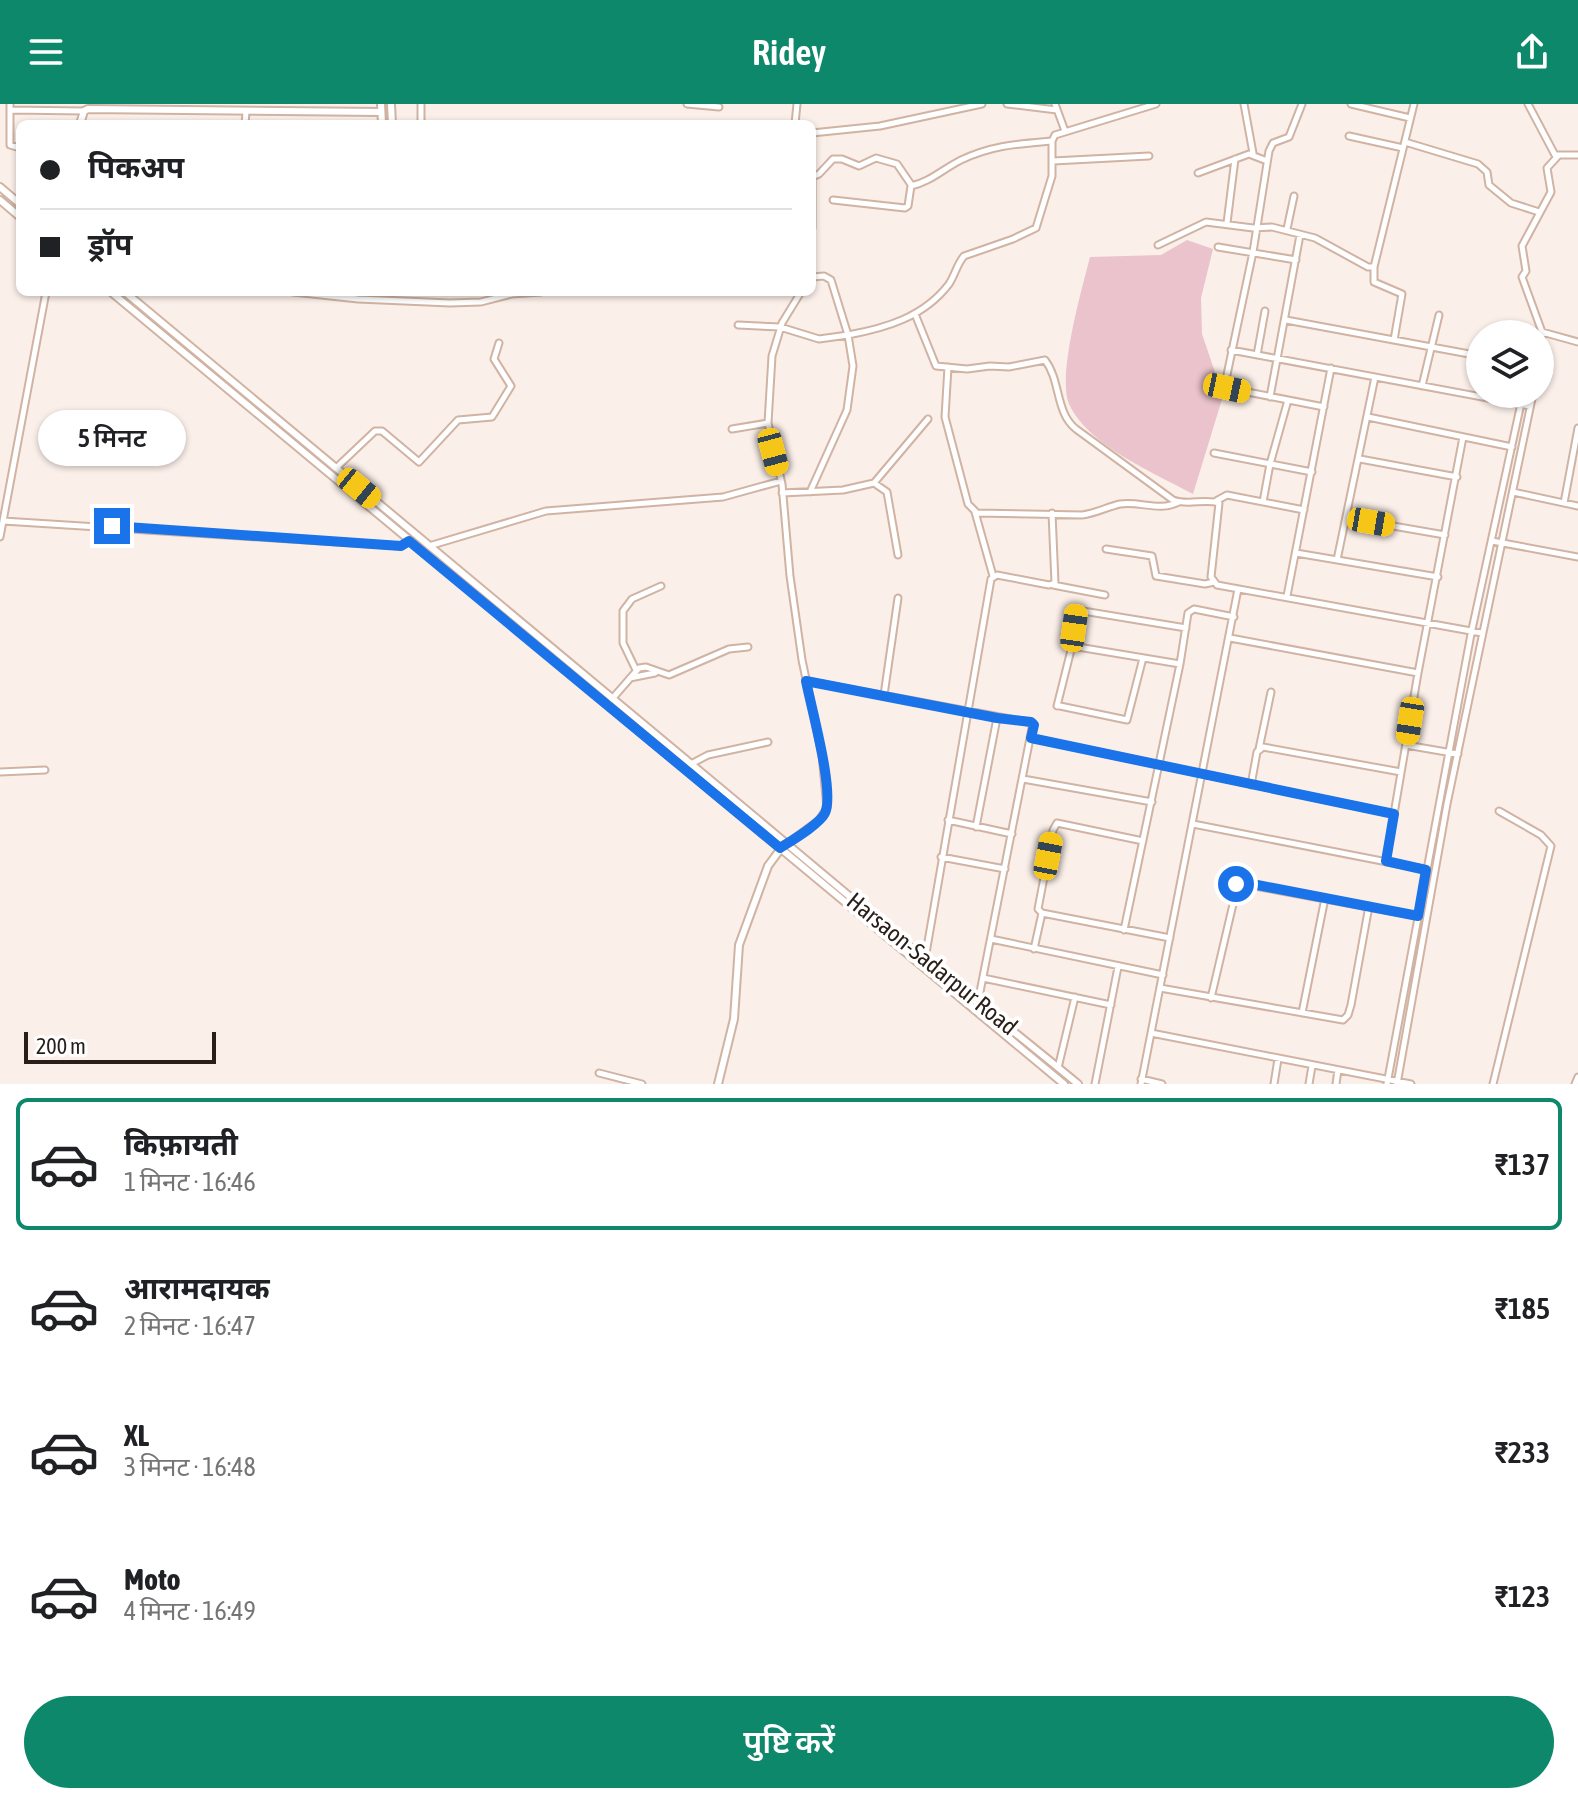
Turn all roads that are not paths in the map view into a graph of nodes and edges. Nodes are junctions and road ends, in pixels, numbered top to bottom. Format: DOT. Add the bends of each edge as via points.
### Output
graph roads {
  1 [pos="687,104"];
  2 [pos="982,104"];
  3 [pos="1007,104"];
  4 [pos="1134,104"];
  5 [pos="1156,104"];
  6 [pos="1244,104"];
  7 [pos="1302,104"];
  8 [pos="1351,104"];
  9 [pos="1414,104"];
  10 [pos="1528,104"];
  11 [pos="10,107"];
  12 [pos="719,107"];
  13 [pos="1056,107"];
  14 [pos="85,108"];
  15 [pos="312,108"];
  16 [pos="381,108"];
  17 [pos="1135,111"];
  18 [pos="246,112"];
  19 [pos="1410,118"];
  20 [pos="245,120"];
  21 [pos="1065,131"];
  22 [pos="816,133"];
  23 [pos="1349,136"];
  24 [pos="1052,141"];
  25 [pos="1404,145"];
  26 [pos="16,147"];
  27 [pos="1253,154"];
  28 [pos="1578,155"];
  29 [pos="1149,156"];
  30 [pos="1558,156"];
  31 [pos="1235,159"];
  32 [pos="1053,161"];
  33 [pos="1267,161"];
  34 [pos="1198,173"];
  35 [pos="816,176"];
  36 [pos="912,186"];
  37 [pos="0,187"];
  38 [pos="1294,196"];
  39 [pos="0,200"];
  40 [pos="833,200"];
  41 [pos="16,201"];
  42 [pos="1539,212"];
  43 [pos="16,214"];
  44 [pos="1227,223"];
  45 [pos="1257,228"];
  46 [pos="1287,229"];
  47 [pos="1300,235"];
  48 [pos="1158,245"];
  49 [pos="1218,247"];
  50 [pos="1253,252"];
  51 [pos="1296,260"];
  52 [pos="1374,267"];
  53 [pos="816,277"];
  54 [pos="45,296"];
  55 [pos="116,296"];
  56 [pos="130,296"];
  57 [pos="330,296"];
  58 [pos="511,296"];
  59 [pos="799,296"];
  60 [pos="1265,311"];
  61 [pos="915,314"];
  62 [pos="1439,315"];
  63 [pos="1286,320"];
  64 [pos="1536,320"];
  65 [pos="738,325"];
  66 [pos="780,327"];
  67 [pos="848,335"];
  68 [pos="1554,336"];
  69 [pos="1394,340"];
  70 [pos="1578,342"];
  71 [pos="499,343"];
  72 [pos="1430,348"];
  73 [pos="1231,350"];
  74 [pos="1466,354"];
  75 [pos="1257,355"];
  76 [pos="1278,359"];
  77 [pos="948,367"];
  78 [pos="1331,368"];
  79 [pos="1375,377"];
  80 [pos="1422,386"];
  81 [pos="1466,394"];
  82 [pos="1270,397"];
  83 [pos="1288,400"];
  84 [pos="1324,407"];
  85 [pos="1520,408"];
  86 [pos="1530,408"];
  87 [pos="1368,417"];
  88 [pos="928,419"];
  89 [pos="768,423"];
  90 [pos="1578,428"];
  91 [pos="732,429"];
  92 [pos="1463,437"];
  93 [pos="1512,447"];
  94 [pos="1214,453"];
  95 [pos="1360,459"];
  96 [pos="1270,464"];
  97 [pos="335,469"];
  98 [pos="1312,472"];
  99 [pos="1457,477"];
  100 [pos="781,481"];
  101 [pos="874,483"];
  102 [pos="810,492"];
  103 [pos="1513,492"];
  104 [pos="782,493"];
  105 [pos="1216,501"];
  106 [pos="1179,502"];
  107 [pos="1263,502"];
  108 [pos="1564,503"];
  109 [pos="1578,506"];
  110 [pos="1304,510"];
  111 [pos="975,512"];
  112 [pos="1052,513"];
  113 [pos="1347,518"];
  114 [pos="3,521"];
  115 [pos="1445,535"];
  116 [pos="0,537"];
  117 [pos="409,537"];
  118 [pos="1492,541"];
  119 [pos="1501,543"];
  120 [pos="429,546"];
  121 [pos="1106,549"];
  122 [pos="1296,553"];
  123 [pos="898,555"];
  124 [pos="1578,557"];
  125 [pos="1337,560"];
  126 [pos="993,576"];
  127 [pos="1438,577"];
  128 [pos="1214,582"];
  129 [pos="1052,585"];
  130 [pos="661,586"];
  131 [pos="1238,589"];
  132 [pos="1105,595"];
  133 [pos="1287,596"];
  134 [pos="898,598"];
  135 [pos="1234,617"];
  136 [pos="1427,622"];
  137 [pos="1186,628"];
  138 [pos="1472,631"];
  139 [pos="1482,633"];
  140 [pos="1230,638"];
  141 [pos="1072,646"];
  142 [pos="748,647"];
  143 [pos="1143,658"];
  144 [pos="1180,664"];
  145 [pos="636,670"];
  146 [pos="661,673"];
  147 [pos="1418,673"];
  148 [pos="629,678"];
  149 [pos="806,681"];
  150 [pos="1271,692"];
  151 [pos="884,695"];
  152 [pos="612,699"];
  153 [pos="966,711"];
  154 [pos="997,718"];
  155 [pos="1031,738"];
  156 [pos="768,742"];
  157 [pos="1406,745"];
  158 [pos="1258,749"];
  159 [pos="1449,753"];
  160 [pos="1458,754"];
  161 [pos="691,764"];
  162 [pos="1159,766"];
  163 [pos="45,770"];
  164 [pos="0,772"];
  165 [pos="1401,772"];
  166 [pos="1203,775"];
  167 [pos="1023,779"];
  168 [pos="1251,785"];
  169 [pos="1152,802"];
  170 [pos="1499,811"];
  171 [pos="1394,814"];
  172 [pos="948,820"];
  173 [pos="1193,824"];
  174 [pos="976,827"];
  175 [pos="1012,834"];
  176 [pos="1143,841"];
  177 [pos="788,843"];
  178 [pos="780,848"];
  179 [pos="941,857"];
  180 [pos="1386,861"];
  181 [pos="1005,869"];
  182 [pos="1426,870"];
  183 [pos="1435,872"];
  184 [pos="1325,898"];
  185 [pos="1369,906"];
  186 [pos="1042,913"];
  187 [pos="1418,916"];
  188 [pos="1124,930"];
  189 [pos="1170,938"];
  190 [pos="991,939"];
  191 [pos="1034,949"];
  192 [pos="925,959"];
  193 [pos="1118,967"];
  194 [pos="1163,975"];
  195 [pos="983,978"];
  196 [pos="1160,988"];
  197 [pos="1075,997"];
  198 [pos="1211,998"];
  199 [pos="978,1002"];
  200 [pos="1111,1005"];
  201 [pos="1302,1013"];
  202 [pos="1151,1033"];
  203 [pos="1278,1059"];
  204 [pos="1312,1066"];
  205 [pos="1058,1068"];
  206 [pos="1338,1070"];
  207 [pos="599,1073"];
  208 [pos="1578,1077"];
  209 [pos="1141,1082"];
  210 [pos="1387,1082"];
  211 [pos="1398,1083"];
  212 [pos="642,1084"];
  213 [pos="718,1084"];
  214 [pos="1064,1084"];
  215 [pos="1078,1084"];
  216 [pos="1095,1084"];
  217 [pos="1162,1084"];
  218 [pos="1274,1084"];
  219 [pos="1309,1084"];
  220 [pos="1336,1084"];
  221 [pos="1411,1084"];
  222 [pos="1493,1084"];
  223 [pos="1575,1084"];
  1 -- 12 [label="street"];
  2 -- 22 [label="street" via="878,126"];
  3 -- 13 [label="street"];
  4 -- 17 [label="street"];
  5 -- 17 [label="street"];
  6 -- 27 [label="street"];
  7 -- 33 [label="street" via="1292,133 1271,145"];
  8 -- 19 [label="street"];
  9 -- 19 [label="street"];
  10 -- 30 [label="street"];
  11 -- 14 [label="street"];
  11 -- 26 [label="street" via="10,145"];
  13 -- 21 [label="street"];
  14 -- 18 [label="street"];
  15 -- 16 [label="street"];
  15 -- 18 [label="street"];
  17 -- 21 [label="street"];
  18 -- 20 [label="street"];
  19 -- 25 [label="street"];
  21 -- 24 [label="street"];
  23 -- 25 [label="street"];
  24 -- 32 [label="street"];
  24 -- 36 [label="street" via="998,146"];
  25 -- 42 [label="street" via="1478,164 1487,172 1489,185 1511,203"];
  25 -- 52 [label="street"];
  27 -- 31 [label="street"];
  27 -- 33 [label="street"];
  28 -- 30 [label="street"];
  29 -- 32 [label="street"];
  30 -- 42 [label="street" via="1547,168 1551,192"];
  31 -- 34 [label="street"];
  31 -- 44 [label="street"];
  32 -- 61 [label="street" via="1036,228 964,256 945,288"];
  33 -- 45 [label="street"];
  35 -- 36 [label="street" via="833,159 859,166 876,158 897,164"];
  36 -- 40 [label="street" via="905,208"];
  37 -- 41 [label="street"];
  38 -- 46 [label="street"];
  39 -- 43 [label="street"];
  42 -- 64 [label="street" via="1522,246 1522,277"];
  44 -- 45 [label="street"];
  44 -- 48 [label="street" via="1203,223"];
  45 -- 46 [label="street"];
  45 -- 50 [label="street"];
  46 -- 47 [label="street"];
  47 -- 51 [label="street"];
  47 -- 52 [label="street"];
  49 -- 50 [label="street"];
  50 -- 51 [label="street"];
  50 -- 73 [label="street"];
  51 -- 63 [label="street"];
  52 -- 69 [label="street" via="1374,282 1402,294"];
  53 -- 67 [label="street" via="831,280"];
  54 -- 114 [label="street"];
  55 -- 117 [label="street"];
  56 -- 97 [label="street"];
  57 -- 58 [label="street" via="450,303"];
  59 -- 66 [label="street"];
  60 -- 75 [label="street"];
  61 -- 67 [label="street" via="886,328"];
  61 -- 77 [label="street" via="934,365"];
  62 -- 72 [label="street"];
  63 -- 69 [label="street"];
  63 -- 76 [label="street"];
  65 -- 66 [label="street"];
  66 -- 67 [label="street" via="819,339"];
  66 -- 89 [label="street" via="770,367"];
  67 -- 102 [label="street" via="853,366 847,410"];
  68 -- 70 [label="street"];
  69 -- 72 [label="street"];
  71 -- 97 [label="street" via="494,359 511,386 492,417 458,420 419,462 382,431 375,431"];
  72 -- 74 [label="street"];
  72 -- 80 [label="street"];
  73 -- 75 [label="street"];
  73 -- 82 [label="street" via="1226,386"];
  75 -- 76 [label="street"];
  76 -- 78 [label="street"];
  76 -- 82 [label="street"];
  77 -- 106 [label="street" via="1046,361 1070,424"];
  77 -- 111 [label="street" via="945,417 968,504"];
  78 -- 79 [label="street"];
  78 -- 84 [label="street"];
  79 -- 80 [label="street"];
  79 -- 87 [label="street"];
  80 -- 81 [label="street"];
  82 -- 83 [label="street"];
  83 -- 84 [label="street"];
  83 -- 96 [label="street"];
  84 -- 98 [label="street"];
  85 -- 93 [label="street"];
  86 -- 103 [label="street"];
  87 -- 92 [label="street"];
  87 -- 95 [label="street"];
  88 -- 101 [label="street"];
  89 -- 91 [label="street"];
  89 -- 100 [label="street"];
  90 -- 108 [label="street"];
  92 -- 93 [label="street"];
  92 -- 99 [label="street"];
  93 -- 118 [label="street"];
  94 -- 96 [label="street"];
  95 -- 99 [label="street"];
  95 -- 113 [label="street"];
  96 -- 98 [label="street"];
  96 -- 107 [label="street"];
  97 -- 117 [label="street"];
  98 -- 110 [label="street"];
  99 -- 115 [label="street"];
  100 -- 104 [label="street"];
  100 -- 120 [label="street" via="723,497 551,510"];
  101 -- 102 [label="street"];
  101 -- 123 [label="street" via="887,492"];
  102 -- 104 [label="street"];
  103 -- 108 [label="street"];
  103 -- 119 [label="street"];
  104 -- 149 [label="street"];
  105 -- 106 [label="street"];
  105 -- 107 [label="street" via="1227,495"];
  105 -- 128 [label="street" via="1220,509"];
  106 -- 112 [label="street" via="1164,508 1119,505 1082,515"];
  107 -- 110 [label="street"];
  108 -- 109 [label="street"];
  110 -- 122 [label="street"];
  111 -- 112 [label="street"];
  111 -- 126 [label="street"];
  112 -- 129 [label="street"];
  113 -- 115 [label="street"];
  113 -- 125 [label="street"];
  114 -- 116 [label="street"];
  114 -- 117 [label="street" via="401,546"];
  115 -- 127 [label="street"];
  117 -- 120 [label="street, Harsaon-Sadarpur Road"];
  117 -- 178 [label="street, Harsaon-Sadarpur Road"];
  118 -- 119 [label="street"];
  118 -- 138 [label="street"];
  119 -- 124 [label="street"];
  119 -- 139 [label="street"];
  120 -- 152 [label="street, Harsaon-Sadarpur Road"];
  121 -- 128 [label="street" via="1152,556 1156,576"];
  122 -- 125 [label="street"];
  122 -- 133 [label="street"];
  125 -- 127 [label="street"];
  126 -- 129 [label="street"];
  126 -- 153 [label="street"];
  127 -- 136 [label="street"];
  128 -- 131 [label="street"];
  129 -- 132 [label="street"];
  130 -- 145 [label="street" via="632,599 623,611 623,643"];
  131 -- 133 [label="street"];
  131 -- 135 [label="street"];
  133 -- 136 [label="street"];
  134 -- 151 [label="street"];
  135 -- 137 [label="street" via="1191,610"];
  135 -- 140 [label="street"];
  136 -- 138 [label="street"];
  136 -- 147 [label="street"];
  137 -- 141 [label="street" via="1077,610"];
  137 -- 144 [label="street"];
  138 -- 139 [label="street"];
  138 -- 159 [label="street"];
  139 -- 160 [label="street"];
  140 -- 147 [label="street"];
  140 -- 166 [label="street"];
  141 -- 143 [label="street"];
  141 -- 143 [label="street" via="1059,706 1127,720"];
  142 -- 146 [label="street" via="729,649 675,674"];
  143 -- 144 [label="street"];
  144 -- 162 [label="street"];
  145 -- 146 [label="street" via="646,667"];
  145 -- 148 [label="street"];
  146 -- 148 [label="street"];
  147 -- 157 [label="street"];
  148 -- 152 [label="street"];
  149 -- 151 [label="street"];
  149 -- 177 [label="street" via="827,808"];
  150 -- 158 [label="street"];
  151 -- 153 [label="street"];
  152 -- 161 [label="street, Harsaon-Sadarpur Road"];
  153 -- 154 [label="street"];
  153 -- 172 [label="street"];
  154 -- 155 [label="street" via="1032,723"];
  154 -- 174 [label="street"];
  155 -- 162 [label="street"];
  155 -- 167 [label="street"];
  156 -- 161 [label="street"];
  157 -- 159 [label="street"];
  157 -- 165 [label="street"];
  158 -- 165 [label="street"];
  158 -- 168 [label="street"];
  159 -- 160 [label="street"];
  159 -- 182 [label="street"];
  160 -- 183 [label="street"];
  161 -- 177 [label="street, Harsaon-Sadarpur Road"];
  162 -- 166 [label="street"];
  162 -- 169 [label="street"];
  163 -- 164 [label="street"];
  165 -- 171 [label="street"];
  166 -- 168 [label="street"];
  166 -- 173 [label="street"];
  167 -- 169 [label="street"];
  167 -- 175 [label="street"];
  168 -- 171 [label="street"];
  169 -- 176 [label="street"];
  170 -- 222 [label="street" via="1551,846"];
  171 -- 180 [label="street"];
  172 -- 174 [label="street"];
  172 -- 179 [label="street"];
  173 -- 180 [label="street"];
  173 -- 189 [label="street"];
  174 -- 175 [label="street"];
  175 -- 181 [label="street"];
  176 -- 186 [label="street" via="1057,823 1038,907"];
  176 -- 188 [label="street"];
  177 -- 178 [label="street"];
  177 -- 192 [label="street, Harsaon-Sadarpur Road"];
  178 -- 213 [label="street" via="768,866 739,945 734,1019"];
  178 -- 214 [label="street, Harsaon-Sadarpur Road"];
  179 -- 181 [label="street"];
  179 -- 192 [label="street"];
  180 -- 182 [label="street"];
  181 -- 190 [label="street"];
  182 -- 183 [label="street"];
  182 -- 187 [label="street"];
  183 -- 211 [label="street"];
  184 -- 185 [label="street"];
  184 -- 198 [label="street" via="1236,884"];
  184 -- 201 [label="street"];
  185 -- 187 [label="street"];
  185 -- 201 [label="street" via="1348,1015 1339,1020"];
  186 -- 188 [label="street"];
  186 -- 191 [label="street"];
  187 -- 210 [label="street"];
  188 -- 189 [label="street"];
  189 -- 194 [label="street"];
  190 -- 191 [label="street"];
  190 -- 195 [label="street"];
  191 -- 193 [label="street"];
  192 -- 199 [label="street, Harsaon-Sadarpur Road"];
  193 -- 194 [label="street"];
  193 -- 200 [label="street"];
  194 -- 196 [label="street"];
  195 -- 197 [label="street"];
  195 -- 199 [label="street"];
  196 -- 198 [label="street"];
  196 -- 202 [label="street"];
  197 -- 200 [label="street"];
  197 -- 205 [label="street"];
  198 -- 201 [label="street"];
  199 -- 205 [label="street, Harsaon-Sadarpur Road"];
  200 -- 216 [label="street"];
  202 -- 203 [label="street"];
  202 -- 209 [label="street"];
  203 -- 204 [label="street"];
  203 -- 218 [label="street"];
  204 -- 206 [label="street"];
  204 -- 219 [label="street"];
  205 -- 215 [label="street, Harsaon-Sadarpur Road"];
  206 -- 210 [label="street"];
  206 -- 220 [label="street"];
  207 -- 212 [label="street"];
  208 -- 223 [label="street"];
  209 -- 217 [label="street"];
  210 -- 211 [label="street"];
  211 -- 221 [label="street"];
}
